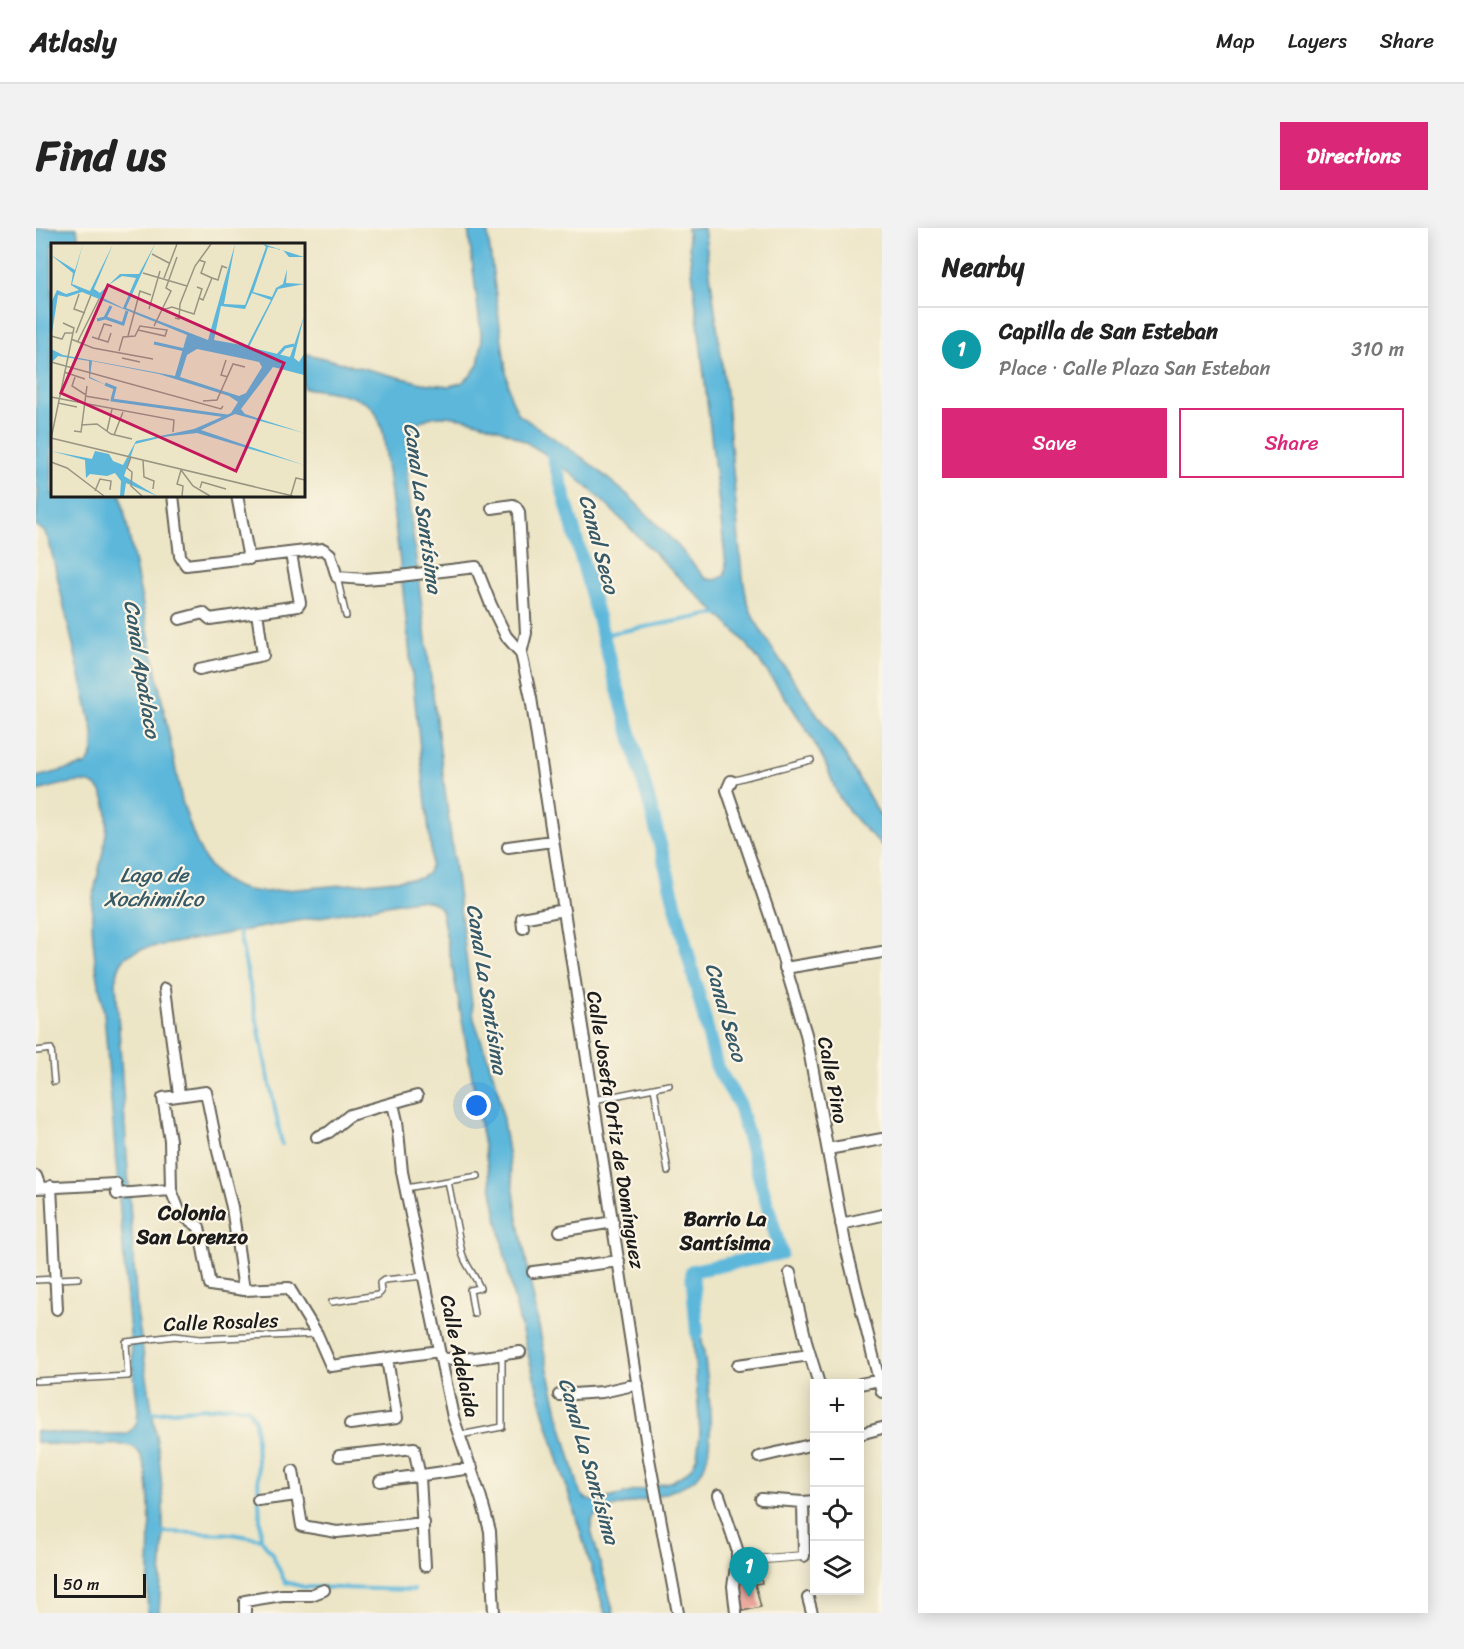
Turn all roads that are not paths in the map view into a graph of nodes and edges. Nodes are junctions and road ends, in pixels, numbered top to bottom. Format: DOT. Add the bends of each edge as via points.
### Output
graph roads {
  1 [pos="173,496"];
  2 [pos="237,496"];
  3 [pos="492,508"];
  4 [pos="291,554"];
  5 [pos="249,559"];
  6 [pos="338,577"];
  7 [pos="257,612"];
  8 [pos="346,616"];
  9 [pos="180,619"];
  10 [pos="521,653"];
  11 [pos="200,669"];
  12 [pos="811,760"];
  13 [pos="731,782"];
  14 [pos="552,841"];
  15 [pos="508,847"];
  16 [pos="564,910"];
  17 [pos="523,928"];
  18 [pos="882,952"];
  19 [pos="784,968"];
  20 [pos="165,989"];
  21 [pos="36,1051"];
  22 [pos="54,1082"];
  23 [pos="669,1085"];
  24 [pos="654,1088"];
  25 [pos="179,1095"];
  26 [pos="417,1096"];
  27 [pos="594,1100"];
  28 [pos="393,1104"];
  29 [pos="317,1137"];
  30 [pos="882,1139"];
  31 [pos="828,1149"];
  32 [pos="668,1171"];
  33 [pos="36,1176"];
  34 [pos="478,1176"];
  35 [pos="448,1181"];
  36 [pos="42,1187"];
  37 [pos="406,1188"];
  38 [pos="171,1190"];
  39 [pos="882,1215"];
  40 [pos="612,1222"];
  41 [pos="841,1224"];
  42 [pos="560,1231"];
  43 [pos="619,1261"];
  44 [pos="533,1272"];
  45 [pos="790,1273"];
  46 [pos="424,1276"];
  47 [pos="78,1278"];
  48 [pos="55,1279"];
  49 [pos="36,1280"];
  50 [pos="244,1290"];
  51 [pos="332,1302"];
  52 [pos="57,1309"];
  53 [pos="474,1314"];
  54 [pos="317,1334"];
  55 [pos="520,1352"];
  56 [pos="440,1355"];
  57 [pos="502,1355"];
  58 [pos="810,1355"];
  59 [pos="387,1359"];
  60 [pos="738,1365"];
  61 [pos="818,1379"];
  62 [pos="879,1380"];
  63 [pos="36,1381"];
  64 [pos="864,1383"];
  65 [pos="638,1384"];
  66 [pos="882,1392"];
  67 [pos="559,1395"];
  68 [pos="350,1424"];
  69 [pos="882,1428"];
  70 [pos="864,1433"];
  71 [pos="460,1436"];
  72 [pos="810,1445"];
  73 [pos="339,1456"];
  74 [pos="759,1456"];
  75 [pos="471,1468"];
  76 [pos="293,1471"];
  77 [pos="420,1477"];
  78 [pos="380,1481"];
  79 [pos="719,1494"];
  80 [pos="297,1495"];
  81 [pos="761,1499"];
  82 [pos="258,1500"];
  83 [pos="809,1501"];
  84 [pos="424,1523"];
  85 [pos="804,1556"];
  86 [pos="737,1561"];
  87 [pos="425,1566"];
  88 [pos="324,1590"];
  89 [pos="808,1598"];
  90 [pos="245,1613"];
  91 [pos="494,1613"];
  92 [pos="678,1613"];
  93 [pos="736,1613"];
  94 [pos="812,1613"];
  1 -- 5 [label="street" via="180,556 186,565"];
  2 -- 5 [label="street"];
  3 -- 10 [label="street" via="513,505 519,512 526,633"];
  4 -- 5 [label="street"];
  4 -- 6 [label="street" via="323,549"];
  4 -- 7 [label="street" via="300,603"];
  6 -- 8 [label="lane"];
  6 -- 10 [label="street" via="391,578 473,566 479,570 490,605 506,636"];
  7 -- 9 [label="street" via="210,619 203,613"];
  7 -- 11 [label="street" via="263,655"];
  10 -- 14 [label="street, Calle Josefa Ortiz de Domínguez"];
  12 -- 13 [label="lane"];
  13 -- 19 [label="street, Calle Pino" via="728,790"];
  14 -- 15 [label="street"];
  14 -- 16 [label="street, Calle Josefa Ortiz de Domínguez"];
  16 -- 17 [label="street" via="522,918"];
  16 -- 27 [label="street, Calle Josefa Ortiz de Domínguez"];
  18 -- 19 [label="street"];
  19 -- 31 [label="street, Calle Pino" via="806,1034"];
  20 -- 25 [label="street"];
  21 -- 22 [label="lane" via="51,1049"];
  23 -- 24 [label="lane"];
  24 -- 27 [label="lane"];
  24 -- 32 [label="lane"];
  25 -- 38 [label="street" via="163,1098 170,1140"];
  25 -- 50 [label="street" via="206,1092 232,1207"];
  26 -- 28 [label="street"];
  27 -- 40 [label="street, Calle Josefa Ortiz de Domínguez"];
  28 -- 29 [label="street" via="350,1115"];
  28 -- 37 [label="street, Calle Adelaida"];
  30 -- 31 [label="street"];
  31 -- 41 [label="street, Calle Pino"];
  33 -- 36 [label="street"];
  34 -- 35 [label="lane"];
  35 -- 37 [label="lane"];
  35 -- 53 [label="lane" via="462,1253 480,1288 470,1290"];
  36 -- 38 [label="street" via="117,1184 117,1194"];
  36 -- 48 [label="street"];
  37 -- 46 [label="street, Calle Adelaida"];
  38 -- 50 [label="street" via="180,1213 199,1227 210,1285"];
  39 -- 41 [label="street"];
  40 -- 42 [label="street"];
  40 -- 43 [label="street, Calle Josefa Ortiz de Domínguez"];
  41 -- 62 [label="street, Calle Pino"];
  43 -- 44 [label="street"];
  43 -- 65 [label="street, Calle Josefa Ortiz de Domínguez"];
  45 -- 58 [label="street"];
  46 -- 51 [label="lane" via="384,1280 378,1295"];
  46 -- 56 [label="street, Calle Adelaida"];
  47 -- 48 [label="lane"];
  48 -- 49 [label="lane"];
  48 -- 52 [label="street"];
  50 -- 54 [label="street" via="289,1288"];
  54 -- 59 [label="street" via="331,1366"];
  54 -- 63 [label="lane, Calle Rosales" via="200,1339 175,1336 128,1342 128,1376"];
  55 -- 57 [label="street"];
  56 -- 57 [label="street"];
  56 -- 59 [label="street"];
  56 -- 71 [label="street, Calle Adelaida"];
  57 -- 71 [label="lane" via="502,1427"];
  58 -- 60 [label="street"];
  58 -- 61 [label="street"];
  59 -- 68 [label="street" via="398,1418"];
  62 -- 64 [label="street"];
  62 -- 66 [label="street, Calle Pino"];
  65 -- 67 [label="street"];
  65 -- 92 [label="street, Calle Josefa Ortiz de Domínguez"];
  69 -- 70 [label="street"];
  71 -- 75 [label="street, Calle Adelaida"];
  72 -- 74 [label="street"];
  73 -- 77 [label="street" via="414,1448"];
  75 -- 77 [label="street"];
  75 -- 91 [label="street, Calle Adelaida" via="490,1531"];
  76 -- 80 [label="street"];
  77 -- 78 [label="street"];
  77 -- 84 [label="street"];
  79 -- 86 [label="street" via="737,1549"];
  80 -- 82 [label="street"];
  80 -- 84 [label="street" via="302,1526 337,1532"];
  81 -- 83 [label="street"];
  83 -- 85 [label="street"];
  84 -- 87 [label="street"];
  85 -- 86 [label="street"];
  86 -- 93 [label="street" via="733,1586"];
  88 -- 90 [label="street" via="311,1595 245,1601"];
  89 -- 94 [label="street"];
}
